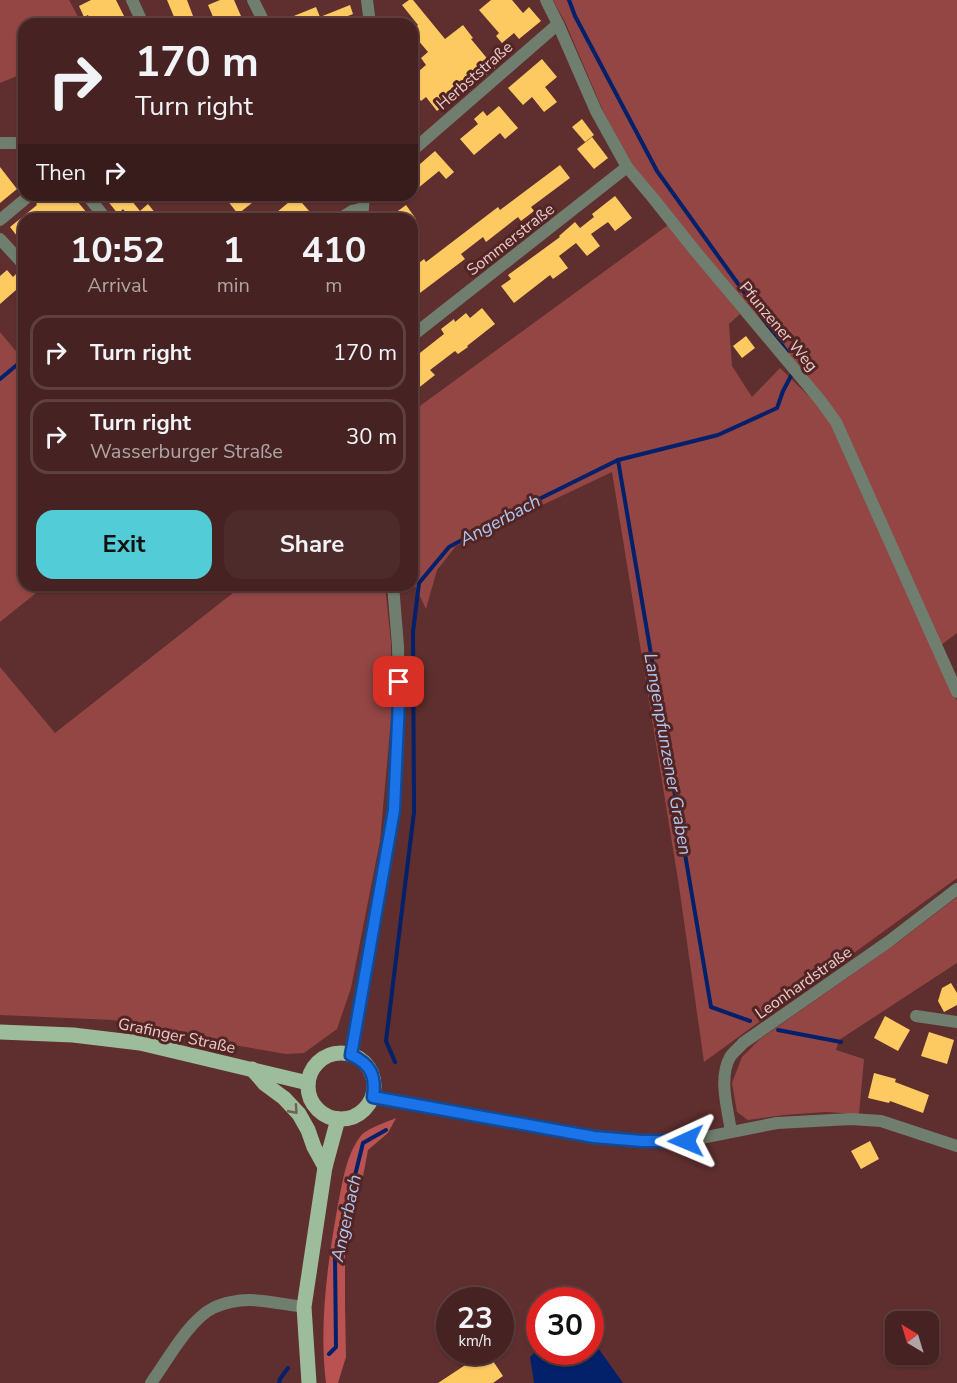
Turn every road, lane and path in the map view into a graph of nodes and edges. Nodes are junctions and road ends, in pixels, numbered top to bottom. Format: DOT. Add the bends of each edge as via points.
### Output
graph roads {
  1 [pos="132,0"];
  2 [pos="254,0"];
  3 [pos="367,0"];
  4 [pos="546,0"];
  5 [pos="140,18"];
  6 [pos="262,18"];
  7 [pos="369,18"];
  8 [pos="558,24"];
  9 [pos="0,143"];
  10 [pos="18,143"];
  11 [pos="418,146"];
  12 [pos="627,167"];
  13 [pos="23,201"];
  14 [pos="92,201"];
  15 [pos="101,213"];
  16 [pos="0,220"];
  17 [pos="0,239"];
  18 [pos="18,258"];
  19 [pos="418,331"];
  20 [pos="393,591"];
  21 [pos="957,692"];
  22 [pos="957,889"];
  23 [pos="916,1016"];
  24 [pos="957,1022"];
  25 [pos="0,1032"];
  26 [pos="351,1055"];
  27 [pos="252,1070"];
  28 [pos="308,1083"];
  29 [pos="373,1097"];
  30 [pos="338,1119"];
  31 [pos="731,1132"];
  32 [pos="957,1146"];
  33 [pos="325,1167"];
  34 [pos="304,1307"];
  35 [pos="151,1383"];
  36 [pos="309,1383"];
  1 -- 5 [label="street"];
  2 -- 6 [label="street"];
  3 -- 7 [label="street"];
  4 -- 8 [label="street, Pfunzener Weg"];
  8 -- 11 [label="street, Herbststraße"];
  8 -- 12 [label="street, Pfunzener Weg" via="596,111"];
  9 -- 10 [label="street"];
  12 -- 19 [label="street, Sommerstraße"];
  12 -- 21 [label="street, Pfunzener Weg" via="836,422"];
  13 -- 16 [label="street"];
  14 -- 15 [label="street"];
  17 -- 18 [label="street"];
  20 -- 26 [label="street" via="399,700 394,810"];
  22 -- 31 [label="street, Leonhardstraße" via="737,1049 725,1070"];
  23 -- 24 [label="street"];
  25 -- 27 [label="main road, Grafinger Straße" via="140,1043"];
  26 -- 28 [label="main road" via="342,1053 323,1059"];
  26 -- 29 [label="main road" via="361,1059 373,1076"];
  27 -- 28 [label="main road, Grafinger Straße"];
  27 -- 33 [label="main road, one-way" via="299,1114"];
  28 -- 30 [label="main road" via="309,1094 319,1111"];
  29 -- 30 [label="main road" via="359,1114"];
  29 -- 31 [label="street" via="594,1137 686,1141"];
  30 -- 33 [label="main road"];
  31 -- 32 [label="street" via="777,1123 850,1119 881,1121"];
  33 -- 34 [label="main road"];
  34 -- 35 [label="street" via="250,1300 212,1308 185,1333"];
  34 -- 36 [label="main road"];
}
